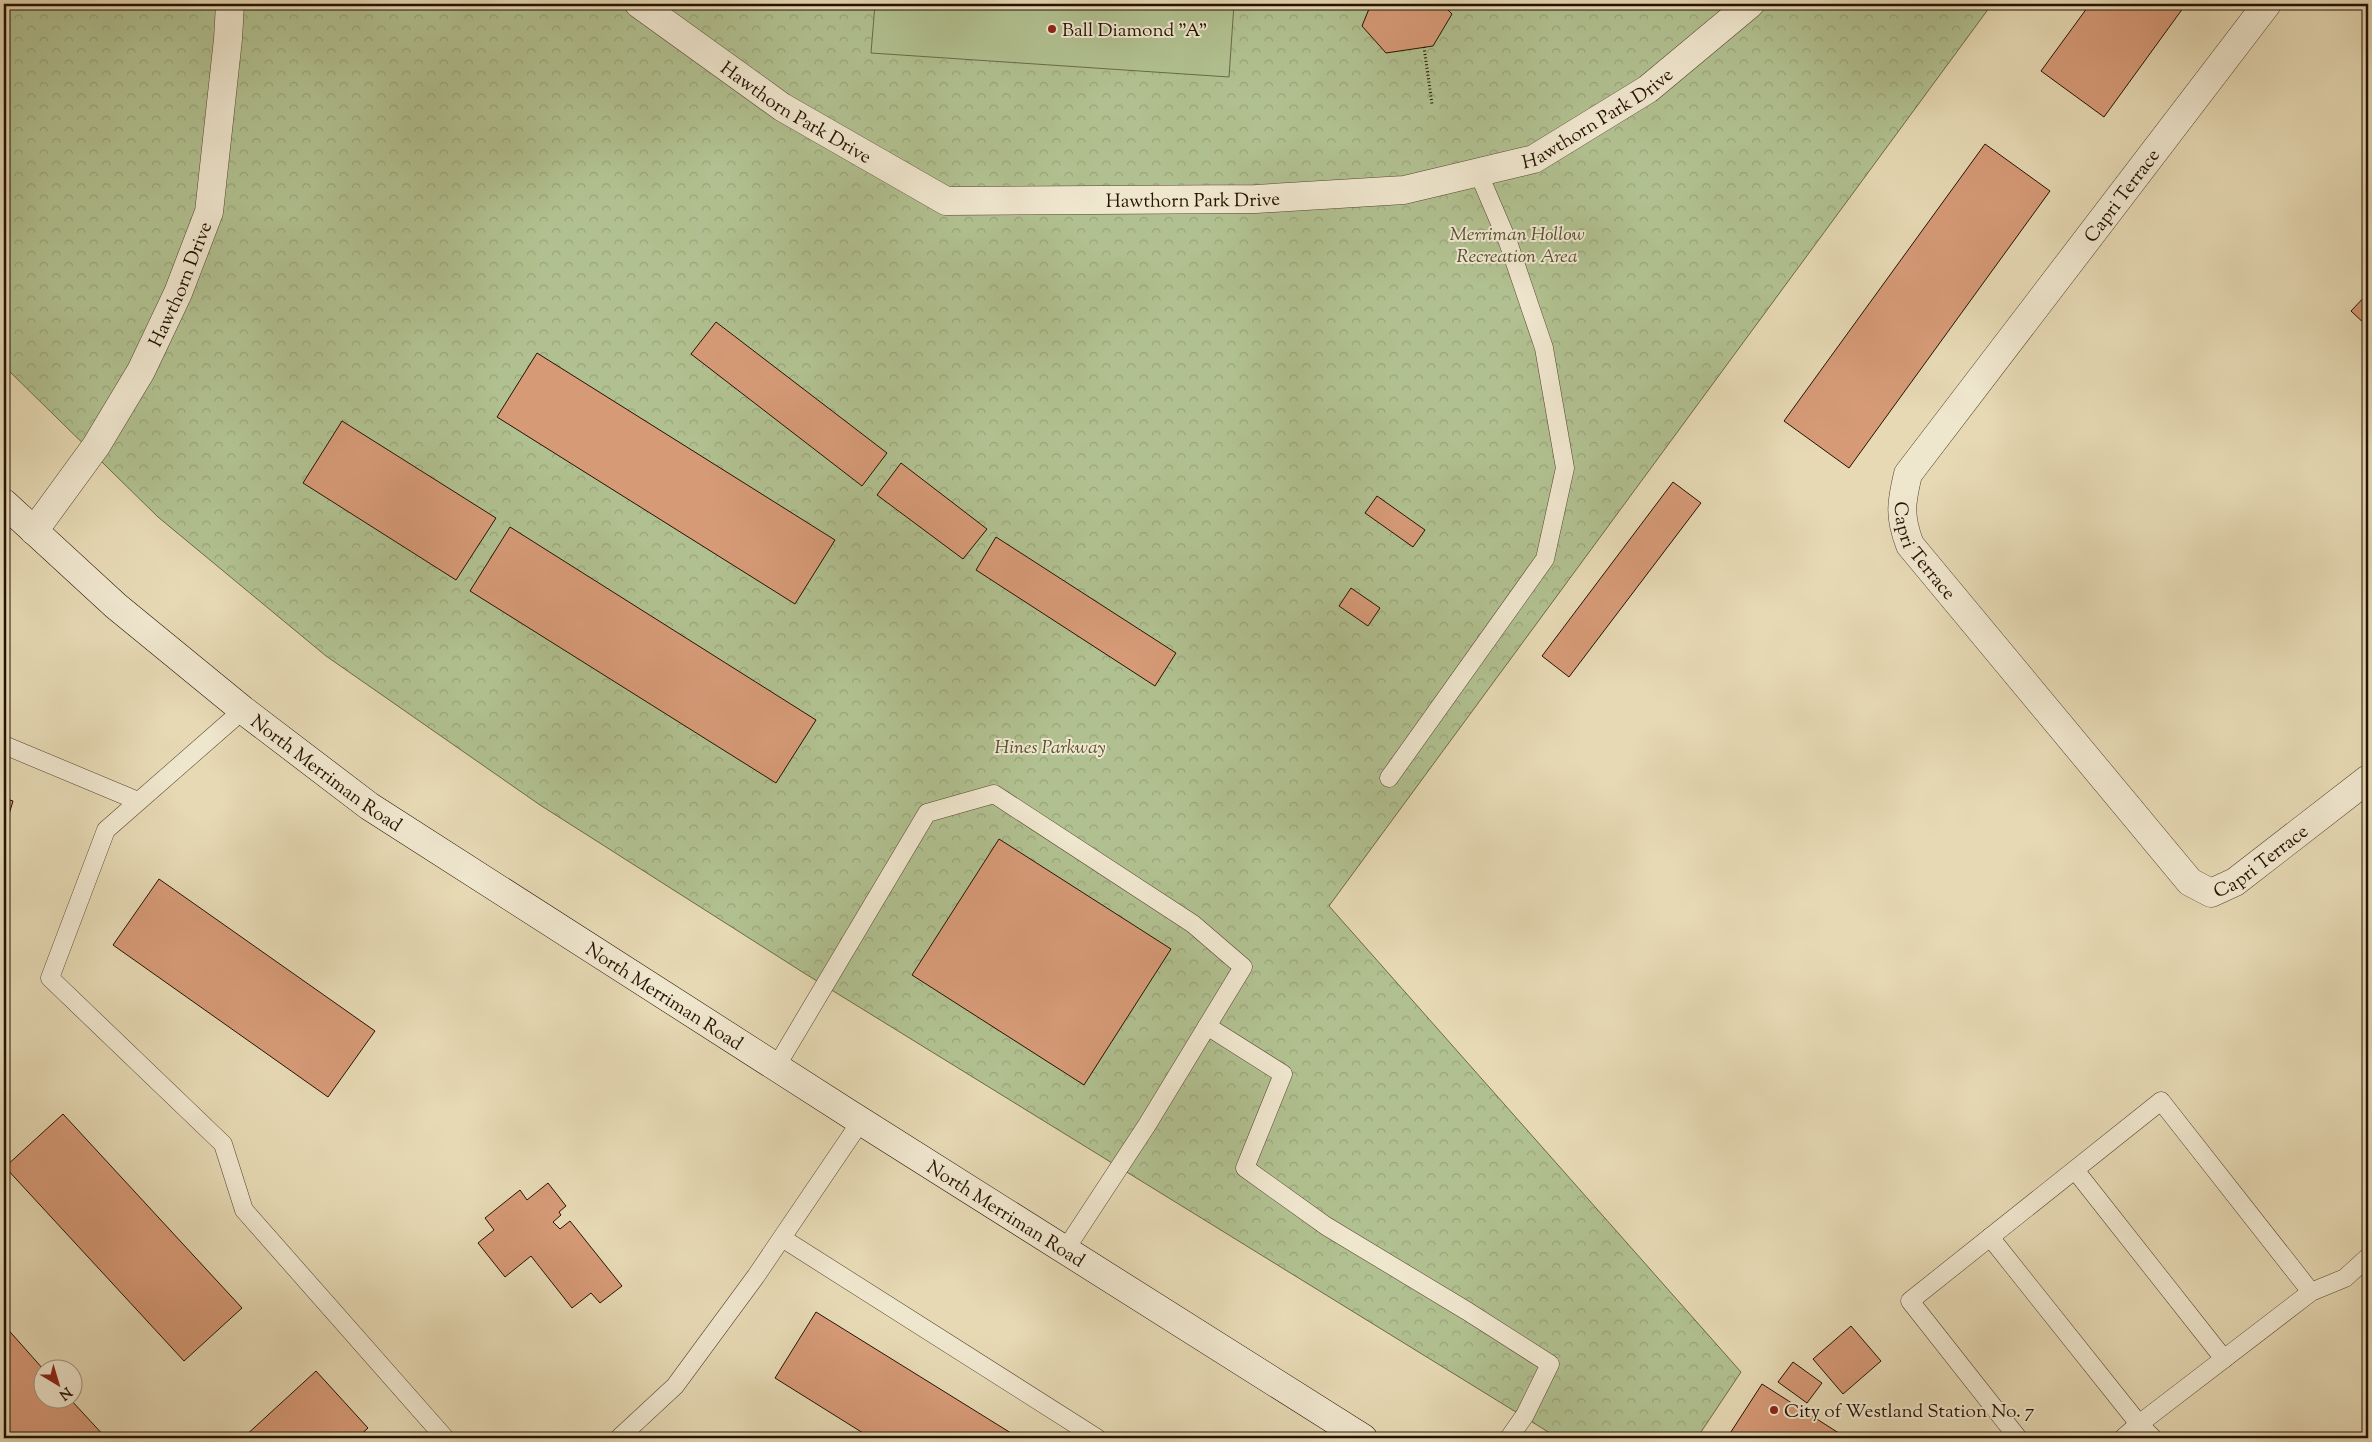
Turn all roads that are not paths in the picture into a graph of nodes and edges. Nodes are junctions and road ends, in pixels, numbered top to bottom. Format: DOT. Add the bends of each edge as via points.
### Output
graph roads {
  1 [pos="230,4"];
  2 [pos="639,4"];
  3 [pos="1750,4"];
  4 [pos="2267,4"];
  5 [pos="1478,172"];
  6 [pos="4,503"];
  7 [pos="34,531"];
  8 [pos="243,710"];
  9 [pos="4,745"];
  10 [pos="1389,778"];
  11 [pos="2368,779"];
  12 [pos="138,801"];
  13 [pos="1207,1026"];
  14 [pos="776,1067"];
  15 [pos="861,1121"];
  16 [pos="2075,1170"];
  17 [pos="1990,1237"];
  18 [pos="782,1238"];
  19 [pos="1066,1250"];
  20 [pos="2368,1257"];
  21 [pos="2311,1292"];
  22 [pos="2224,1359"];
  23 [pos="2139,1424"];
  24 [pos="445,1438"];
  25 [pos="619,1438"];
  26 [pos="1097,1438"];
  27 [pos="1363,1438"];
  28 [pos="1509,1438"];
  29 [pos="2018,1438"];
  30 [pos="2124,1438"];
  31 [pos="2153,1438"];
  1 -- 7 [label="street, Hawthorn Drive" via="209,212 178,293 141,371 96,446"];
  2 -- 5 [label="street, Hawthorn Park Drive" via="782,107 946,201 1256,199 1404,190"];
  3 -- 5 [label="street, Hawthorn Park Drive" via="1648,89 1534,159"];
  4 -- 11 [label="street, Capri Terrace" via="1908,474 1901,506 1902,524 1910,545 2190,882 2211,893 2235,882"];
  5 -- 10 [label="lane" via="1508,242 1544,348 1565,468 1545,559"];
  6 -- 7 [label="street, North Merriman Road"];
  7 -- 8 [label="street, North Merriman Road" via="116,606"];
  8 -- 12 [label="lane"];
  8 -- 14 [label="street, North Merriman Road" via="369,806"];
  9 -- 12 [label="lane"];
  12 -- 24 [label="lane" via="106,830 50,978 223,1144 244,1210"];
  13 -- 14 [label="lane" via="1243,967 1193,924 994,794 927,812"];
  13 -- 19 [label="lane"];
  13 -- 28 [label="lane" via="1283,1074 1245,1168 1326,1226 1550,1364 1525,1415"];
  14 -- 15 [label="street, North Merriman Road"];
  15 -- 18 [label="lane"];
  15 -- 19 [label="street, North Merriman Road"];
  16 -- 17 [label="lane"];
  16 -- 21 [label="lane" via="2161,1101"];
  16 -- 22 [label="lane"];
  17 -- 23 [label="lane"];
  17 -- 29 [label="lane" via="1910,1301"];
  18 -- 25 [label="lane" via="675,1386"];
  18 -- 26 [label="lane"];
  19 -- 27 [label="street, North Merriman Road"];
  20 -- 21 [label="lane" via="2346,1278"];
  21 -- 22 [label="lane"];
  22 -- 23 [label="lane"];
  23 -- 30 [label="lane"];
  23 -- 31 [label="lane"];
}
